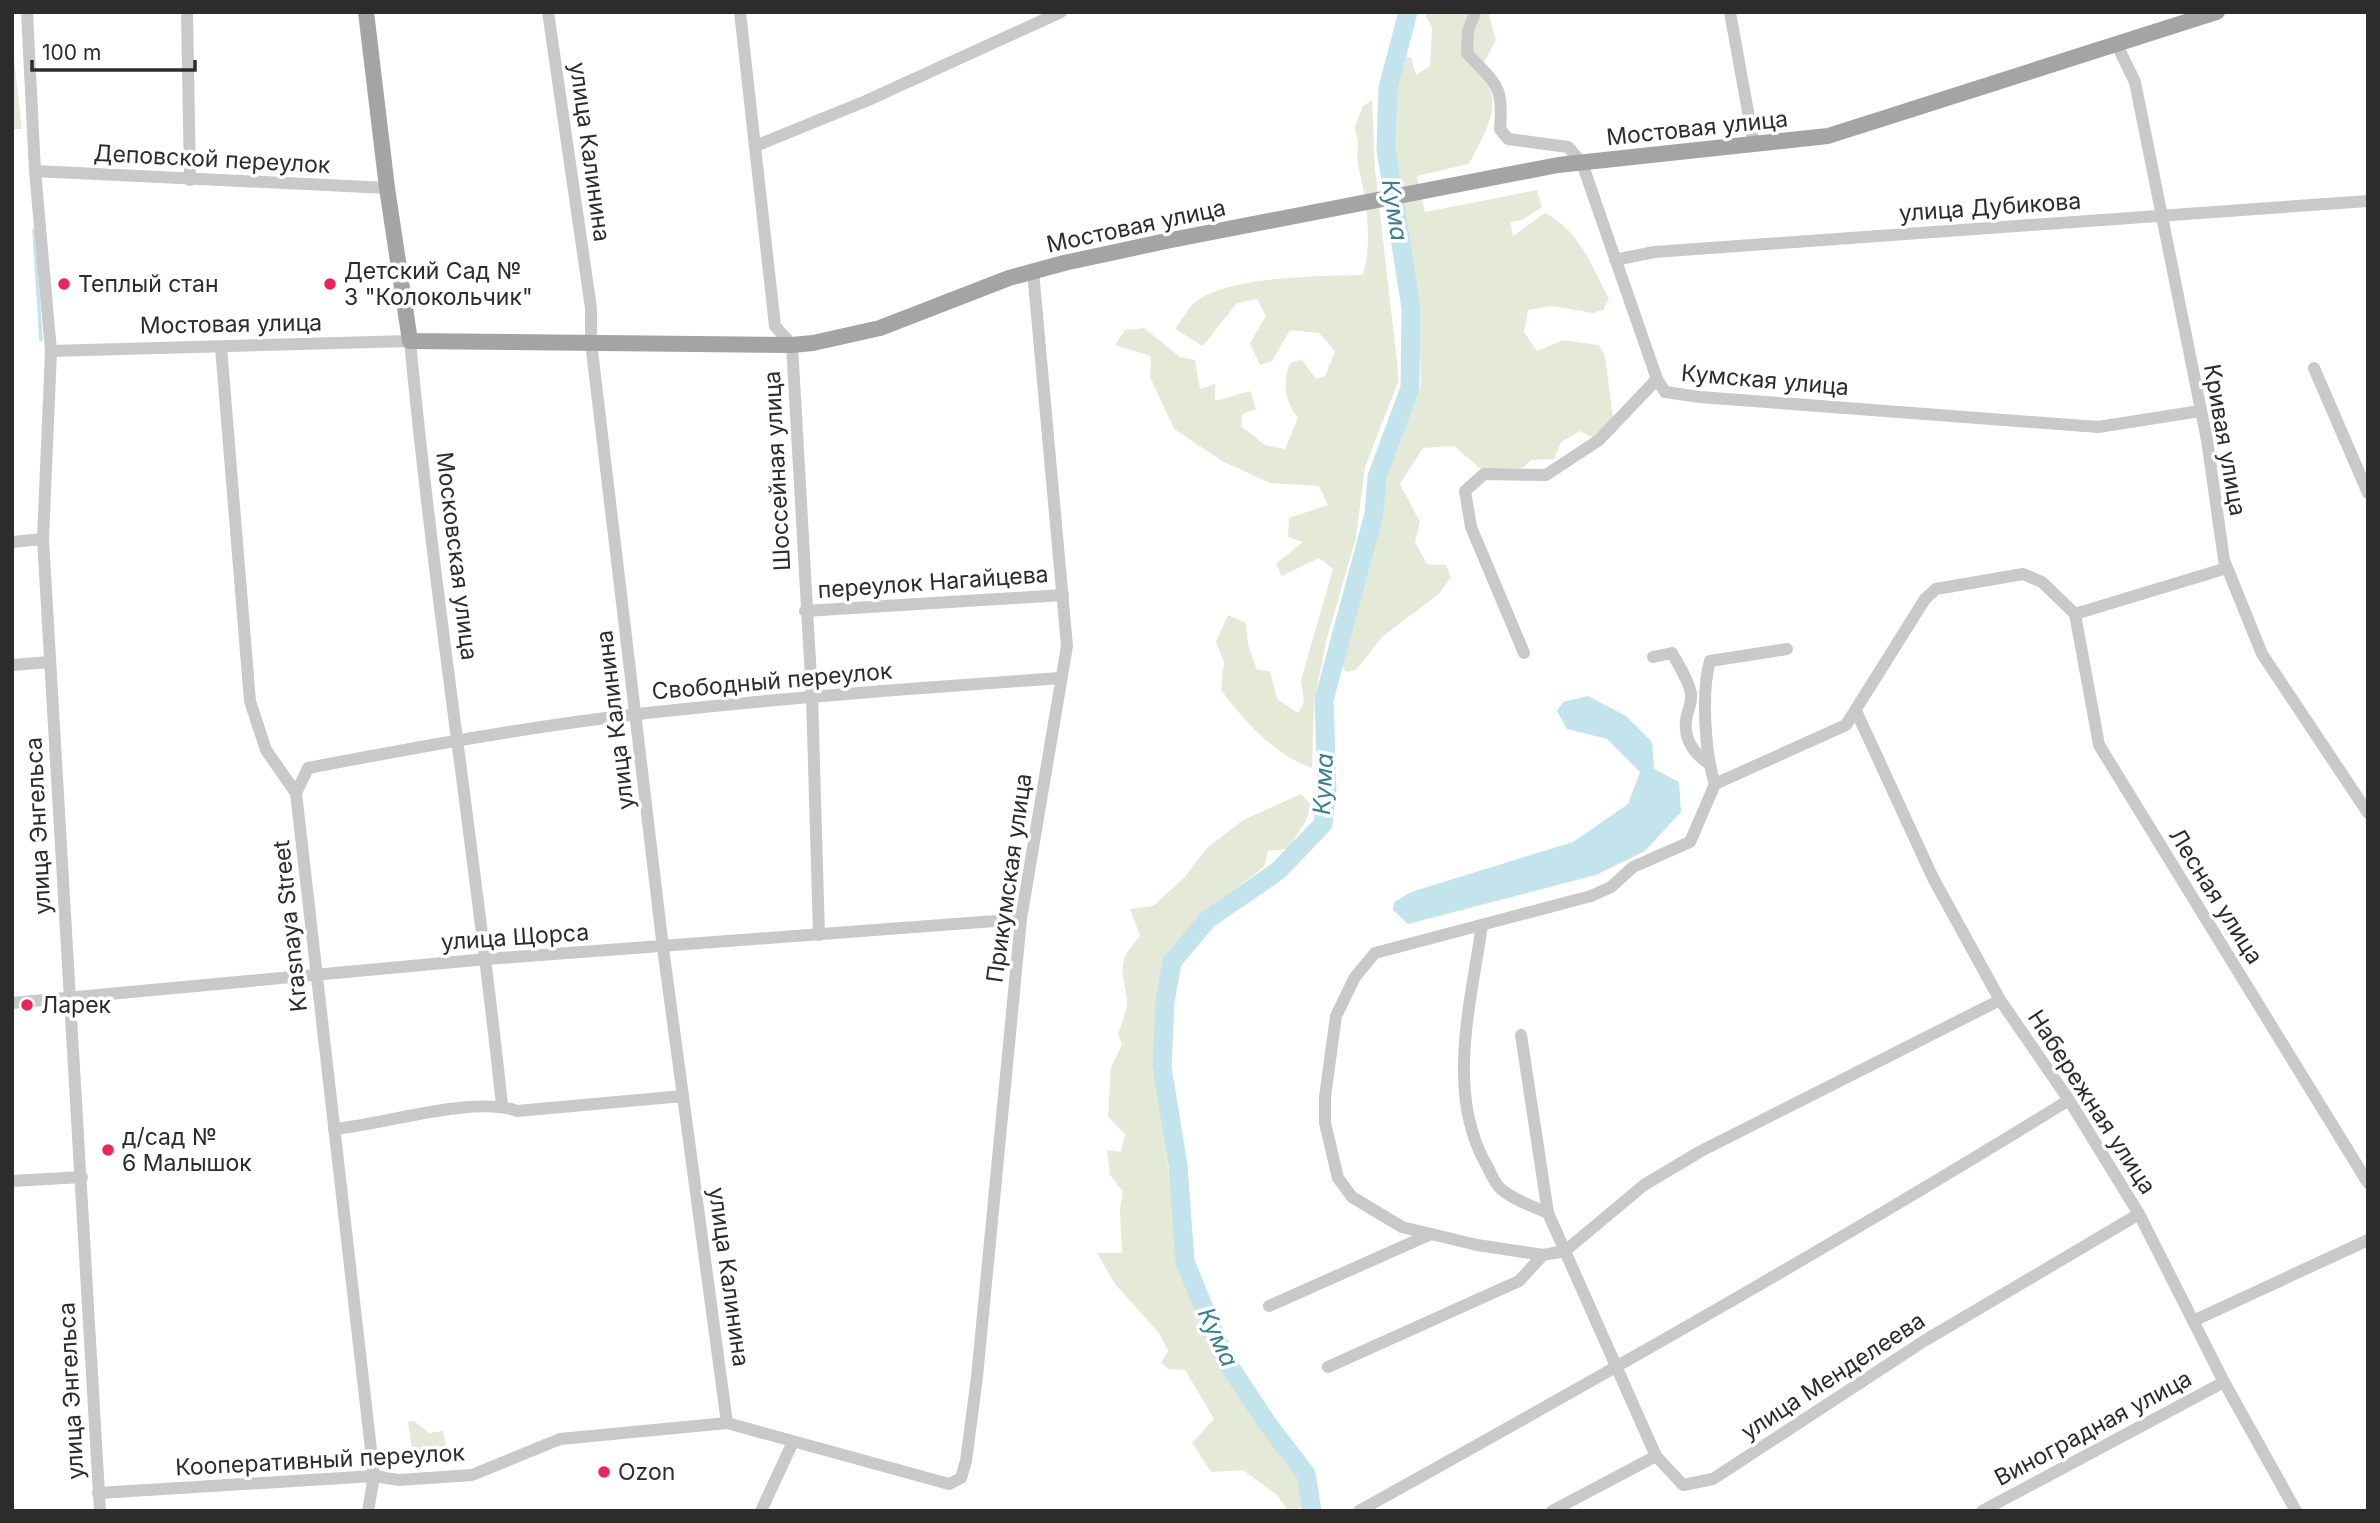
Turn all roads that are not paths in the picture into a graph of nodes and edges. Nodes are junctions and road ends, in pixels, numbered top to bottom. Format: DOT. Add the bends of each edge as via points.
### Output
graph roads {
  1 [pos="27,12"];
  2 [pos="187,12"];
  3 [pos="366,12"];
  4 [pos="548,12"];
  5 [pos="740,12"];
  6 [pos="1061,12"];
  7 [pos="1475,12"];
  8 [pos="1730,12"];
  9 [pos="2217,12"];
  10 [pos="2116,43"];
  11 [pos="1754,145"];
  12 [pos="755,146"];
  13 [pos="1582,163"];
  14 [pos="35,171"];
  15 [pos="190,180"];
  16 [pos="387,188"];
  17 [pos="2368,201"];
  18 [pos="2161,214"];
  19 [pos="1615,260"];
  20 [pos="1033,271"];
  21 [pos="410,341"];
  22 [pos="591,342"];
  23 [pos="792,345"];
  24 [pos="222,347"];
  25 [pos="51,351"];
  26 [pos="2314,368"];
  27 [pos="1657,379"];
  28 [pos="2200,411"];
  29 [pos="2368,493"];
  30 [pos="43,539"];
  31 [pos="12,542"];
  32 [pos="2227,568"];
  33 [pos="1063,595"];
  34 [pos="805,611"];
  35 [pos="2075,614"];
  36 [pos="1787,649"];
  37 [pos="1524,653"];
  38 [pos="1653,657"];
  39 [pos="50,662"];
  40 [pos="12,665"];
  41 [pos="1061,678"];
  42 [pos="812,696"];
  43 [pos="1857,713"];
  44 [pos="636,715"];
  45 [pos="458,740"];
  46 [pos="1708,763"];
  47 [pos="1715,784"];
  48 [pos="296,793"];
  49 [pos="2368,813"];
  50 [pos="1021,919"];
  51 [pos="1482,925"];
  52 [pos="819,935"];
  53 [pos="663,948"];
  54 [pos="487,959"];
  55 [pos="316,975"];
  56 [pos="68,998"];
  57 [pos="2000,1000"];
  58 [pos="12,1003"];
  59 [pos="1521,1035"];
  60 [pos="683,1096"];
  61 [pos="2069,1100"];
  62 [pos="502,1105"];
  63 [pos="334,1129"];
  64 [pos="82,1177"];
  65 [pos="12,1181"];
  66 [pos="2368,1183"];
  67 [pos="1548,1213"];
  68 [pos="2139,1214"];
  69 [pos="1431,1234"];
  70 [pos="2368,1240"];
  71 [pos="1565,1251"];
  72 [pos="1544,1255"];
  73 [pos="1269,1306"];
  74 [pos="2193,1321"];
  75 [pos="1328,1367"];
  76 [pos="1617,1368"];
  77 [pos="2224,1382"];
  78 [pos="727,1423"];
  79 [pos="793,1443"];
  80 [pos="1656,1456"];
  81 [pos="374,1476"];
  82 [pos="949,1484"];
  83 [pos="98,1493"];
  84 [pos="100,1511"];
  85 [pos="368,1511"];
  86 [pos="761,1511"];
  87 [pos="1359,1511"];
  88 [pos="1552,1511"];
  89 [pos="1982,1511"];
  90 [pos="2296,1511"];
  1 -- 14 [label="street, улица Энгельса"];
  2 -- 15 [label="street"];
  3 -- 16 [label="main road, Московская улица"];
  4 -- 22 [label="street, улица Калинина" via="591,308"];
  5 -- 12 [label="street, Шоссейная улица"];
  6 -- 12 [label="street"];
  7 -- 13 [label="street" via="1467,53 1496,82 1502,103 1500,129 1508,139 1567,147"];
  8 -- 11 [label="street"];
  9 -- 10 [label="main road, Мостовая улица"];
  10 -- 11 [label="main road, Мостовая улица" via="1828,136"];
  10 -- 18 [label="street, Кривая улица" via="2135,82"];
  11 -- 13 [label="main road, Мостовая улица"];
  12 -- 23 [label="street, Шоссейная улица" via="775,326"];
  13 -- 19 [label="street"];
  13 -- 20 [label="main road, Мостовая улица" via="1166,241"];
  14 -- 15 [label="street, Деповской переулок"];
  14 -- 25 [label="street, улица Энгельса"];
  15 -- 16 [label="street, Деповской переулок"];
  16 -- 21 [label="main road, Московская улица"];
  17 -- 18 [label="street, улица Дубикова"];
  18 -- 19 [label="street, улица Дубикова" via="1654,252"];
  18 -- 28 [label="street, Кривая улица"];
  19 -- 27 [label="street"];
  20 -- 23 [label="main road, Мостовая улица" via="880,328"];
  20 -- 33 [label="street, Прикумская улица"];
  21 -- 22 [label="main road, Мостовая улица"];
  21 -- 24 [label="street, Мостовая улица"];
  21 -- 45 [label="street, Московская улица"];
  22 -- 23 [label="main road, Мостовая улица"];
  22 -- 44 [label="street, улица Калинина"];
  23 -- 34 [label="street, Шоссейная улица"];
  24 -- 25 [label="street, Мостовая улица"];
  24 -- 48 [label="street, Krasnaya Street" via="250,701 266,750"];
  25 -- 30 [label="street, улица Энгельса"];
  26 -- 29 [label="street"];
  27 -- 28 [label="street, Кумская улица" via="1665,392 1700,397 2098,427"];
  27 -- 37 [label="street, Кумская улица" via="1599,440 1546,475 1484,474 1465,491 1471,527"];
  28 -- 32 [label="street, Кривая улица"];
  30 -- 31 [label="street"];
  30 -- 39 [label="street, улица Энгельса"];
  32 -- 35 [label="street"];
  32 -- 49 [label="street, Кривая улица" via="2262,654"];
  33 -- 34 [label="street, переулок Нагайцева"];
  33 -- 41 [label="street, Прикумская улица" via="1067,646"];
  34 -- 42 [label="street, Шоссейная улица"];
  35 -- 43 [label="street" via="2042,582 2023,574 1936,589 1925,599"];
  35 -- 66 [label="street, Лесная улица" via="2099,746"];
  36 -- 46 [label="street" via="1710,661"];
  38 -- 46 [label="street" via="1672,653 1688,682 1692,697 1686,720 1688,738 1693,753"];
  39 -- 40 [label="street"];
  39 -- 56 [label="street, улица Энгельса"];
  41 -- 42 [label="street, Свободный переулок"];
  41 -- 50 [label="street, Прикумская улица"];
  42 -- 44 [label="street, Свободный переулок"];
  42 -- 52 [label="street, Шоссейная улица"];
  43 -- 47 [label="street" via="1846,725"];
  43 -- 57 [label="street, Набережная улица" via="1933,878"];
  44 -- 45 [label="street, Свободный переулок"];
  44 -- 53 [label="street, улица Калинина"];
  45 -- 48 [label="street, Свободный переулок" via="308,768"];
  45 -- 54 [label="street, Московская улица"];
  46 -- 47 [label="street"];
  47 -- 51 [label="street" via="1690,842 1684,846 1633,867 1611,887 1591,896"];
  48 -- 55 [label="street, Krasnaya Street"];
  50 -- 52 [label="street, улица Щорса"];
  50 -- 82 [label="street, Прикумская улица" via="977,1377 966,1461 961,1478"];
  51 -- 67 [label="street" via="1464,1048 1467,1117 1475,1145 1499,1187"];
  51 -- 69 [label="street" via="1375,953 1355,977 1336,1016 1325,1123 1338,1178 1352,1197 1371,1210 1402,1227"];
  52 -- 53 [label="street, улица Щорса"];
  53 -- 54 [label="street, улица Щорса"];
  53 -- 60 [label="street, улица Калинина"];
  54 -- 55 [label="street, улица Щорса"];
  54 -- 62 [label="street, Московская улица"];
  55 -- 56 [label="street, улица Щорса"];
  55 -- 63 [label="street, Krasnaya Street"];
  56 -- 58 [label="street, улица Щорса"];
  56 -- 64 [label="street, улица Энгельса"];
  57 -- 61 [label="street, Набережная улица"];
  57 -- 71 [label="street" via="1701,1151 1644,1185"];
  59 -- 67 [label="street"];
  60 -- 62 [label="street" via="517,1111"];
  60 -- 78 [label="street, улица Калинина"];
  61 -- 68 [label="street, Набережная улица"];
  61 -- 76 [label="street" via="1917,1195"];
  62 -- 63 [label="street" via="409,1114"];
  63 -- 81 [label="street, Krasnaya Street"];
  64 -- 65 [label="street"];
  64 -- 83 [label="street, улица Энгельса"];
  67 -- 71 [label="street"];
  68 -- 74 [label="street, Набережная улица"];
  68 -- 80 [label="street, улица Менделеева" via="1924,1341 1713,1479 1683,1485"];
  69 -- 72 [label="street"];
  69 -- 73 [label="street"];
  70 -- 74 [label="street"];
  71 -- 72 [label="street"];
  71 -- 76 [label="street"];
  72 -- 75 [label="street" via="1520,1281"];
  74 -- 77 [label="street, Набережная улица"];
  76 -- 80 [label="street"];
  76 -- 87 [label="street"];
  77 -- 89 [label="street, Виноградная улица"];
  77 -- 90 [label="street, Набережная улица"];
  78 -- 79 [label="street, Кооперативный переулок"];
  78 -- 81 [label="street, Кооперативный переулок" via="560,1439 472,1475 398,1480"];
  79 -- 82 [label="street, Кооперативный переулок"];
  79 -- 86 [label="street"];
  80 -- 88 [label="street"];
  81 -- 83 [label="street, Кооперативный переулок"];
  81 -- 85 [label="street, Krasnaya Street"];
  83 -- 84 [label="street, улица Энгельса"];
}
